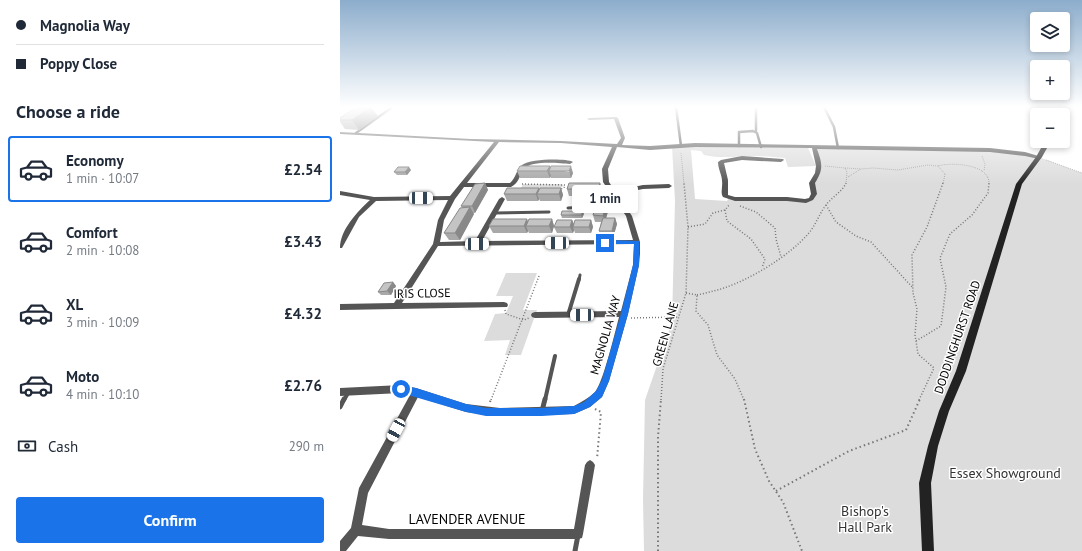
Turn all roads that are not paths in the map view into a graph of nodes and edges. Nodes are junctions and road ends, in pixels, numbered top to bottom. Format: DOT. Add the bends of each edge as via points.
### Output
graph roads {
  1 [pos="340,133"];
  2 [pos="621,133"];
  3 [pos="679,133"];
  4 [pos="738,133"];
  5 [pos="757,133"];
  6 [pos="835,133"];
  7 [pos="356,134"];
  8 [pos="497,141"];
  9 [pos="617,146"];
  10 [pos="680,146"];
  11 [pos="739,146"];
  12 [pos="761,147"];
  13 [pos="814,148"];
  14 [pos="838,148"];
  15 [pos="1044,148"];
  16 [pos="1039,157"];
  17 [pos="781,160"];
  18 [pos="570,162"];
  19 [pos="464,185"];
  20 [pos="669,186"];
  21 [pos="340,193"];
  22 [pos="615,195"];
  23 [pos="452,198"];
  24 [pos="374,199"];
  25 [pos="502,199"];
  26 [pos="568,208"];
  27 [pos="537,212"];
  28 [pos="549,212"];
  29 [pos="494,213"];
  30 [pos="535,217"];
  31 [pos="637,242"];
  32 [pos="436,244"];
  33 [pos="477,244"];
  34 [pos="340,246"];
  35 [pos="580,275"];
  36 [pos="397,305"];
  37 [pos="504,305"];
  38 [pos="340,307"];
  39 [pos="535,315"];
  40 [pos="568,315"];
  41 [pos="624,316"];
  42 [pos="555,356"];
  43 [pos="344,392"];
  44 [pos="416,392"];
  45 [pos="340,407"];
  46 [pos="542,412"];
  47 [pos="590,465"];
  48 [pos="356,530"];
  49 [pos="578,534"];
  50 [pos="340,550"];
  51 [pos="576,551"];
  52 [pos="928,551"];
  1 -- 7 [label="street"];
  2 -- 9 [label="street" via="623,138"];
  3 -- 10 [label="lane"];
  4 -- 11 [label="lane"];
  5 -- 12 [label="lane"];
  6 -- 14 [label="lane"];
  7 -- 8 [label="street"];
  8 -- 9 [label="street"];
  8 -- 19 [label="street"];
  9 -- 10 [label="street"];
  9 -- 22 [label="street, MAGNOLIA WAY" via="609,159 605,175"];
  10 -- 11 [label="street"];
  11 -- 12 [label="street"];
  12 -- 13 [label="street"];
  13 -- 14 [label="street"];
  13 -- 17 [label="street" via="820,166 812,183 814,194 811,199 731,201 725,196 721,162 742,158"];
  14 -- 16 [label="street" via="980,150"];
  15 -- 16 [label="street, DODDINGHURST ROAD"];
  16 -- 52 [label="street, DODDINGHURST ROAD" via="1019,184 961,371 933,446 925,483"];
  18 -- 19 [label="street" via="530,163 522,168 511,185"];
  19 -- 23 [label="street"];
  20 -- 22 [label="street" via="643,187"];
  21 -- 24 [label="street"];
  22 -- 26 [label="lane" via="586,208"];
  22 -- 31 [label="street, MAGNOLIA WAY" via="629,216"];
  23 -- 24 [label="street"];
  23 -- 32 [label="street" via="440,220"];
  24 -- 34 [label="street" via="358,216"];
  25 -- 29 [label="street"];
  27 -- 28 [label="lane"];
  27 -- 29 [label="lane"];
  27 -- 30 [label="lane"];
  29 -- 33 [label="street"];
  31 -- 33 [label="street"];
  31 -- 41 [label="street, MAGNOLIA WAY" via="636,265"];
  32 -- 33 [label="street"];
  32 -- 36 [label="street"];
  35 -- 40 [label="lane"];
  36 -- 37 [label="street, IRIS CLOSE"];
  36 -- 38 [label="street, IRIS CLOSE"];
  39 -- 40 [label="street"];
  40 -- 41 [label="street"];
  41 -- 46 [label="street, MAGNOLIA WAY" via="599,394 574,410"];
  42 -- 46 [label="lane"];
  43 -- 44 [label="street, MAGNOLIA WAY" via="401,389"];
  43 -- 45 [label="lane"];
  44 -- 46 [label="street, MAGNOLIA WAY" via="486,412"];
  44 -- 48 [label="street" via="363,492"];
  47 -- 49 [label="street"];
  48 -- 49 [label="street, LAVENDER AVENUE" via="389,534"];
  48 -- 50 [label="street"];
  49 -- 51 [label="lane"];
}
